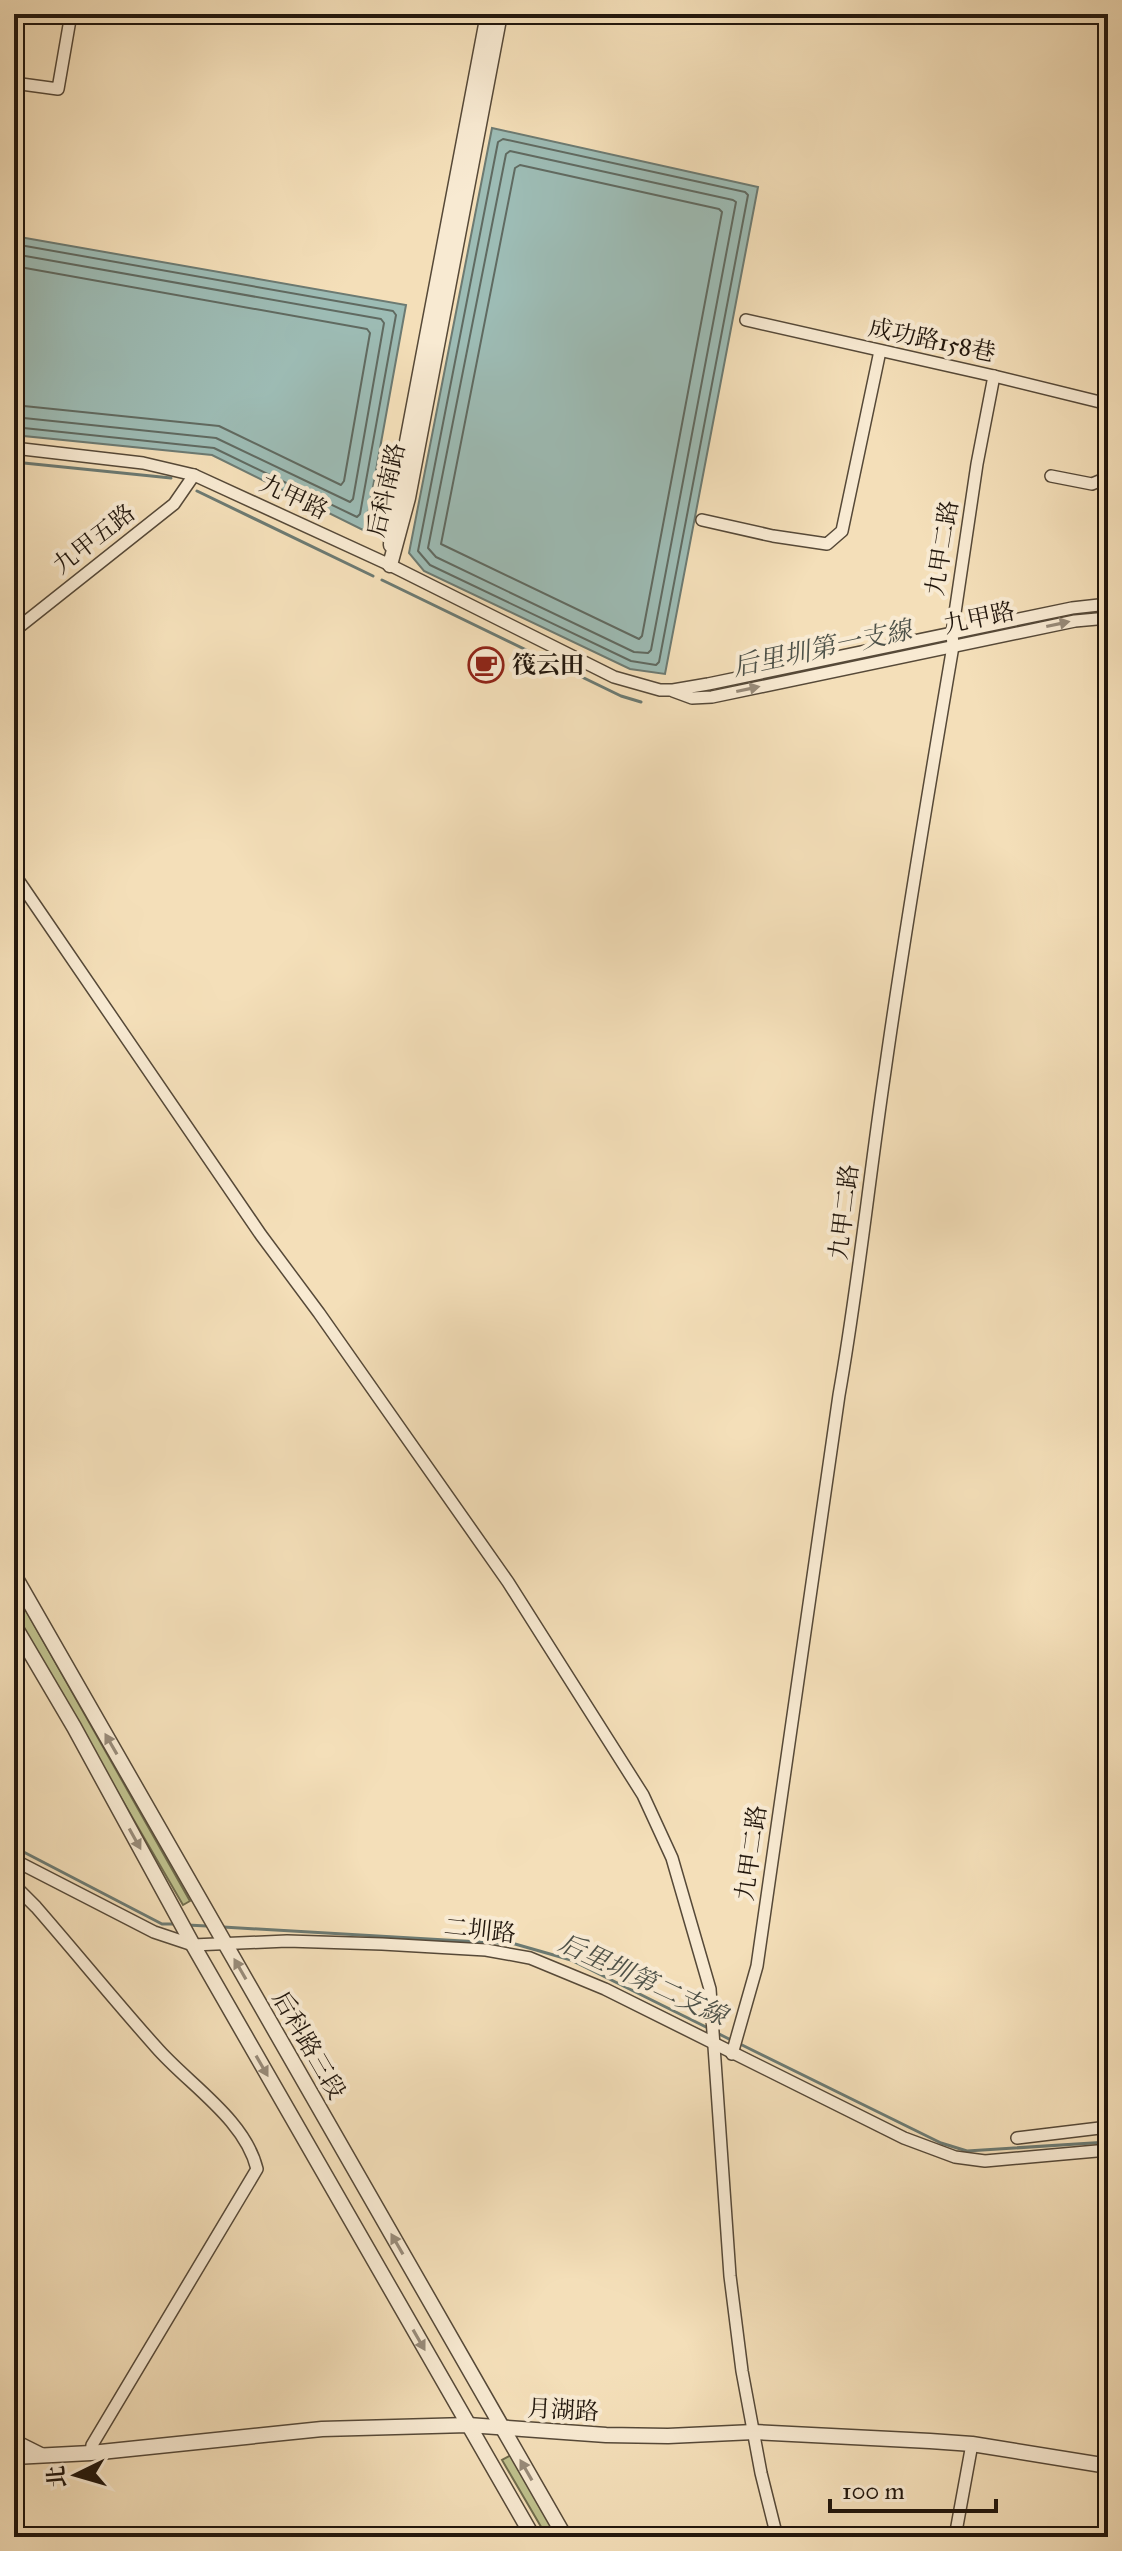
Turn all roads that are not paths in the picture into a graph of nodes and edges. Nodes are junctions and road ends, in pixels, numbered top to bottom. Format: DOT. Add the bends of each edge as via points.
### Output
graph roads {
  1 [pos="71,14"];
  2 [pos="488,14"];
  3 [pos="500,14"];
  4 [pos="14,83"];
  5 [pos="476,109"];
  6 [pos="746,320"];
  7 [pos="880,351"];
  8 [pos="994,376"];
  9 [pos="1108,404"];
  10 [pos="14,448"];
  11 [pos="1108,460"];
  12 [pos="194,475"];
  13 [pos="1051,476"];
  14 [pos="702,520"];
  15 [pos="390,565"];
  16 [pos="1108,604"];
  17 [pos="1108,618"];
  18 [pos="14,631"];
  19 [pos="952,639"];
  20 [pos="14,874"];
  21 [pos="14,1575"];
  22 [pos="14,1625"];
  23 [pos="14,1860"];
  24 [pos="14,1885"];
  25 [pos="225,1942"];
  26 [pos="193,1945"];
  27 [pos="715,2043"];
  28 [pos="732,2054"];
  29 [pos="1108,2127"];
  30 [pos="1017,2138"];
  31 [pos="1108,2150"];
  32 [pos="468,2425"];
  33 [pos="502,2429"];
  34 [pos="754,2432"];
  35 [pos="14,2440"];
  36 [pos="972,2444"];
  37 [pos="91,2453"];
  38 [pos="47,2456"];
  39 [pos="19,2458"];
  40 [pos="1108,2466"];
  41 [pos="533,2537"];
  42 [pos="565,2537"];
  43 [pos="777,2537"];
  44 [pos="955,2537"];
  1 -- 4 [label="street" via="58,89"];
  2 -- 5 [label="street, 后科南路"];
  3 -- 5 [label="street, 后科南路"];
  5 -- 15 [label="street, 后科南路" via="408,498"];
  6 -- 7 [label="street, 成功路158巷"];
  7 -- 8 [label="street, 成功路158巷"];
  7 -- 14 [label="street" via="842,531 827,544"];
  8 -- 9 [label="street, 成功路158巷"];
  8 -- 19 [label="street, 九甲二路"];
  10 -- 12 [label="street, 九甲路" via="143,463"];
  11 -- 13 [label="street" via="1104,479 1092,484"];
  12 -- 15 [label="street, 九甲路"];
  12 -- 18 [label="street, 九甲五路" via="174,504"];
  15 -- 19 [label="street, 九甲路" via="644,687 673,690"];
  16 -- 19 [label="street, 九甲路"];
  19 -- 17 [label="street, 九甲路, one-way"];
  19 -- 28 [label="street, 九甲二路" via="900,963 757,1966"];
  20 -- 27 [label="street" via="261,1235 508,1582 643,1795 672,1858 697,1941 710,1989"];
  25 -- 21 [label="street, 后科路三段, one-way"];
  22 -- 26 [label="street, one-way"];
  23 -- 26 [label="street, 二圳路" via="154,1932"];
  24 -- 37 [label="street" via="158,2050 223,2113 253,2152 257,2169"];
  25 -- 26 [label="street, 二圳路"];
  25 -- 27 [label="street, 二圳路" via="382,1944 530,1958"];
  33 -- 25 [label="street, 后科路三段, one-way"];
  26 -- 32 [label="street, one-way"];
  27 -- 28 [label="street, 二圳路"];
  27 -- 34 [label="street" via="730,2276"];
  28 -- 31 [label="street, 二圳路" via="904,2138 955,2157 985,2161"];
  29 -- 30 [label="street"];
  32 -- 33 [label="street, 月湖路"];
  32 -- 37 [label="street, 月湖路" via="322,2429"];
  32 -- 41 [label="street"];
  33 -- 34 [label="street, 月湖路" via="668,2436"];
  42 -- 33 [label="street, 后科路三段, one-way"];
  34 -- 36 [label="street, 月湖路"];
  34 -- 43 [label="street"];
  35 -- 38 [label="street"];
  36 -- 40 [label="street, 月湖路"];
  36 -- 44 [label="street"];
  37 -- 38 [label="street, 月湖路"];
  38 -- 39 [label="street, 月湖路"];
}
